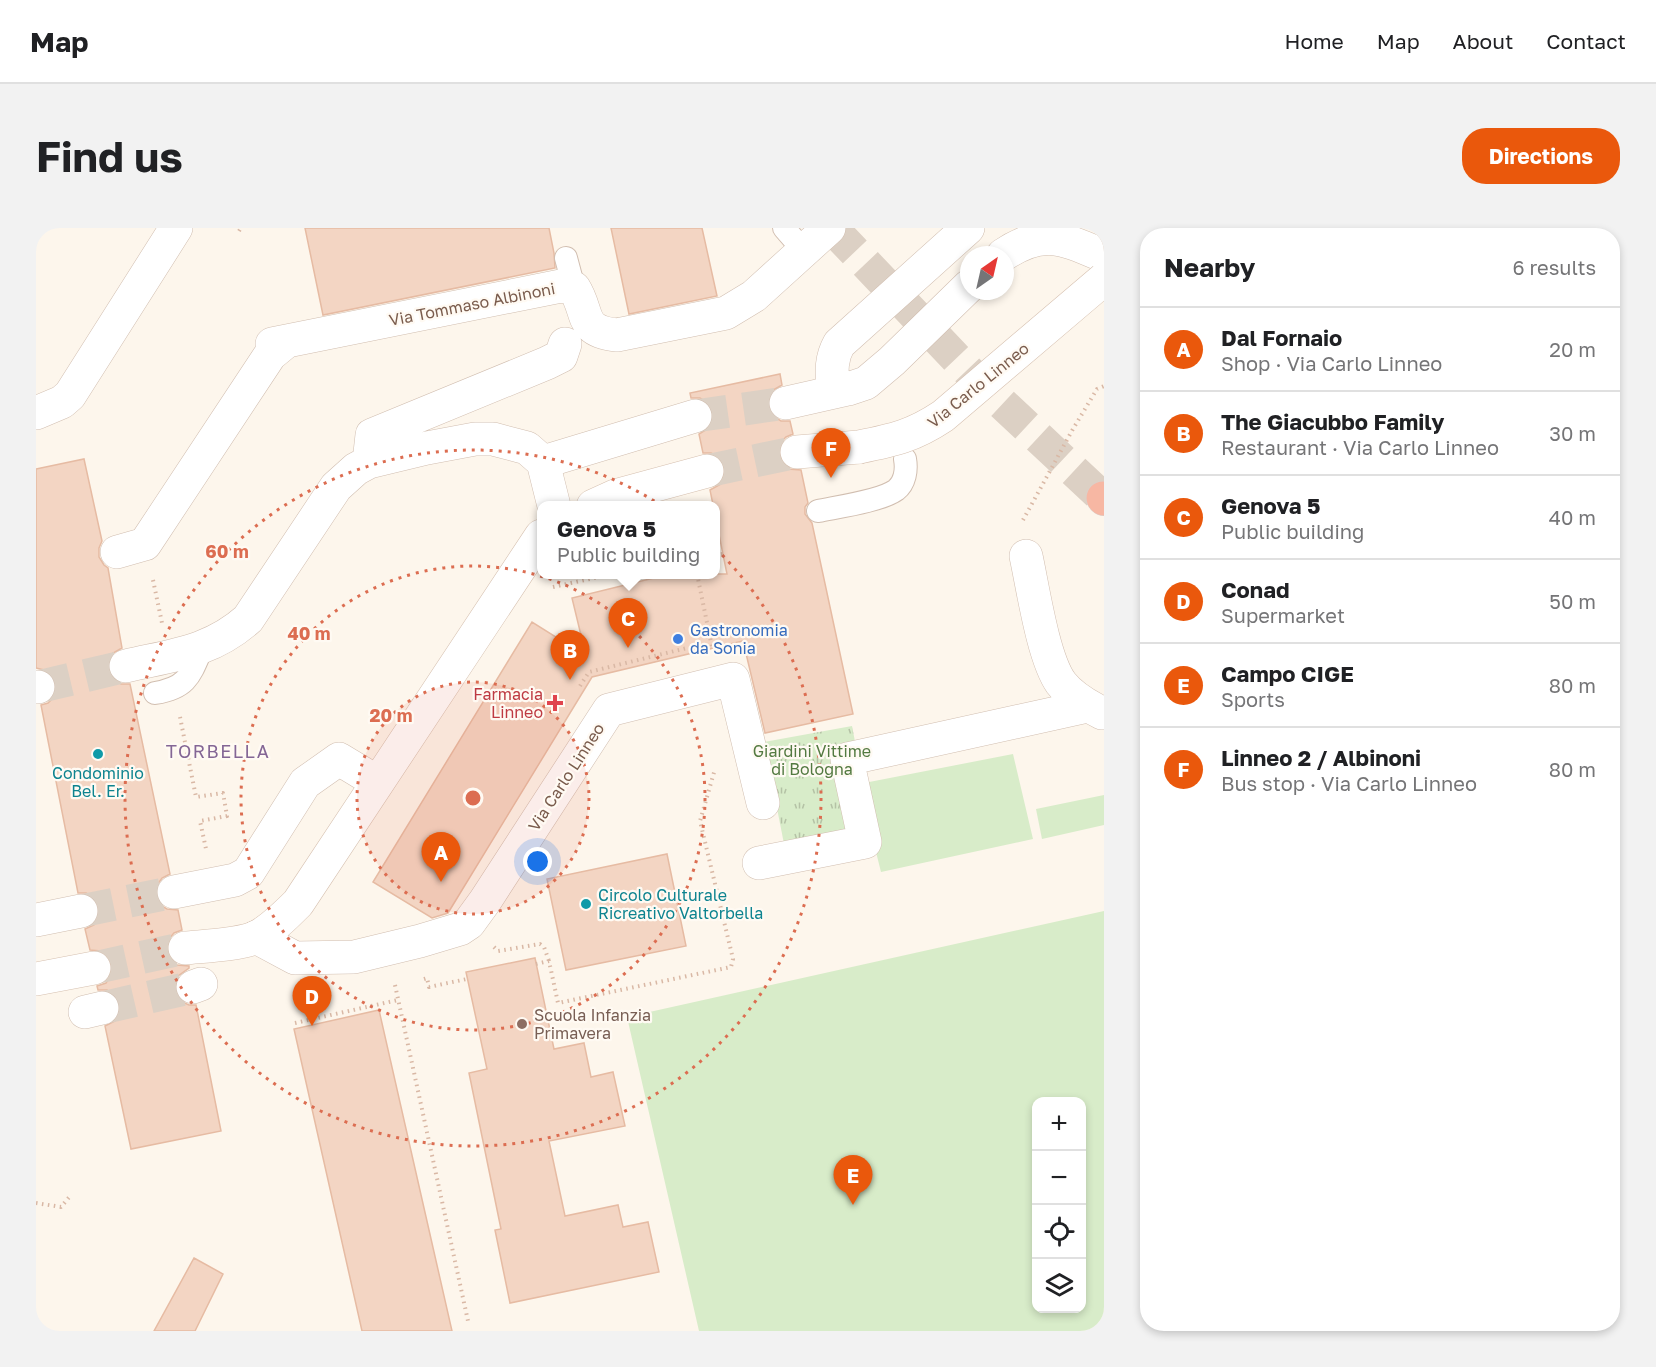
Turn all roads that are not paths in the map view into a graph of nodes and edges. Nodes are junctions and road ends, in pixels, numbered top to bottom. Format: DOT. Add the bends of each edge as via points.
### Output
graph roads {
  1 [pos="176,228"];
  2 [pos="829,228"];
  3 [pos="968,228"];
  4 [pos="794,239"];
  5 [pos="1014,248"];
  6 [pos="1104,256"];
  7 [pos="1104,279"];
  8 [pos="960,295"];
  9 [pos="565,344"];
  10 [pos="839,401"];
  11 [pos="786,403"];
  12 [pos="36,413"];
  13 [pos="695,416"];
  14 [pos="797,452"];
  15 [pos="905,459"];
  16 [pos="369,462"];
  17 [pos="543,462"];
  18 [pos="707,471"];
  19 [pos="553,501"];
  20 [pos="604,501"];
  21 [pos="818,511"];
  22 [pos="537,542"];
  23 [pos="131,548"];
  24 [pos="1026,556"];
  25 [pos="202,648"];
  26 [pos="126,666"];
  27 [pos="165,692"];
  28 [pos="1096,710"];
  29 [pos="377,782"];
  30 [pos="763,803"];
  31 [pos="759,863"];
  32 [pos="174,892"];
  33 [pos="81,911"];
  34 [pos="36,920"];
  35 [pos="256,937"];
  36 [pos="185,948"];
  37 [pos="94,968"];
  38 [pos="36,980"];
  1 -- 12 [label="street" via="69,395"];
  2 -- 4 [label="street, Via Tommaso Albinoni"];
  3 -- 10 [label="street" via="839,344 831,368"];
  4 -- 23 [label="street, Via Tommaso Albinoni" via="754,296 726,313 616,335 601,333 588,323 570,273 561,286 279,342"];
  5 -- 6 [label="street" via="1025,240 1050,236 1067,239"];
  7 -- 14 [label="street, Via Carlo Linneo, bridge" via="922,430 859,447"];
  8 -- 10 [label="street" via="892,361"];
  9 -- 16 [label="street" via="561,356 547,363 372,435"];
  10 -- 11 [label="street"];
  13 -- 17 [label="street"];
  15 -- 21 [label="lane" via="905,476 896,490"];
  16 -- 17 [label="street" via="475,439 493,439 527,448"];
  16 -- 25 [label="street" via="336,487 248,619 225,638"];
  17 -- 19 [label="street"];
  18 -- 20 [label="street"];
  22 -- 29 [label="street"];
  24 -- 28 [label="street" via="1050,662 1061,684"];
  25 -- 26 [label="street"];
  25 -- 27 [label="lane" via="189,677"];
  28 -- 31 [label="street" via="848,759 865,842"];
  29 -- 32 [label="street" via="339,759 306,783 248,873 235,880"];
  29 -- 35 [label="street" via="298,903"];
  30 -- 35 [label="street, Via Carlo Linneo" via="733,679 718,667 609,710 469,923 460,929 354,957 295,958"];
  33 -- 34 [label="street"];
  35 -- 36 [label="street"];
  37 -- 38 [label="street"];
}
